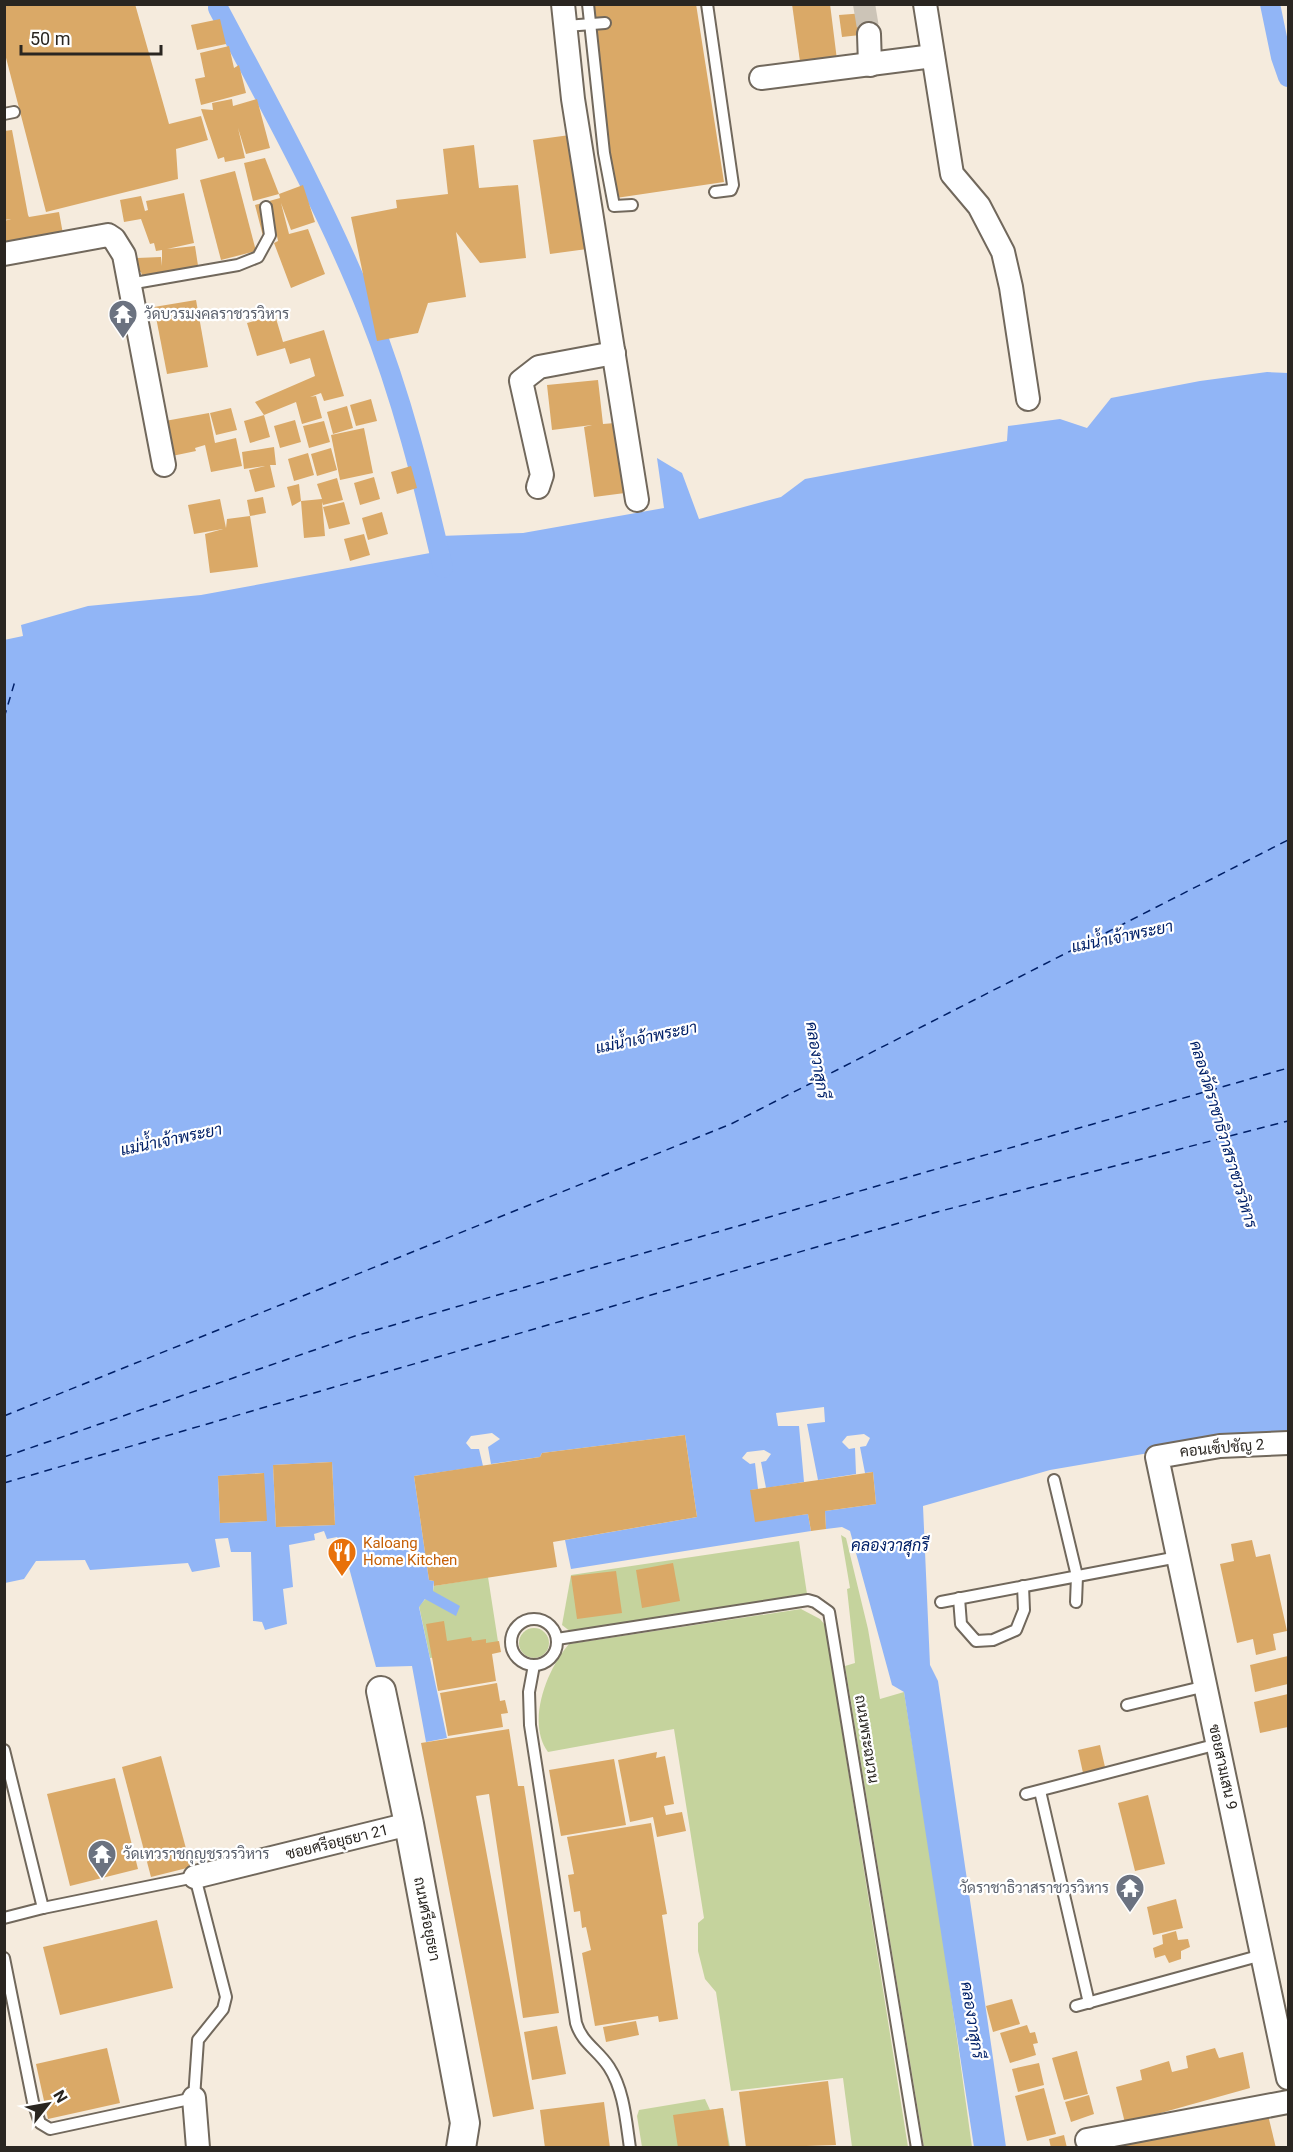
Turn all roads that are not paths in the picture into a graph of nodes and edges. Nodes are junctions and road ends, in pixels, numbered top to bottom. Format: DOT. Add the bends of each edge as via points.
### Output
graph roads {
  1 [pos="588,4"];
  2 [pos="706,4"];
  3 [pos="925,4"];
  4 [pos="605,23"];
  5 [pos="589,24"];
  6 [pos="566,25"];
  7 [pos="869,33"];
  8 [pos="591,44"];
  9 [pos="933,56"];
  10 [pos="870,64"];
  11 [pos="761,78"];
  12 [pos="715,192"];
  13 [pos="632,205"];
  14 [pos="266,207"];
  15 [pos="4,254"];
  16 [pos="129,284"];
  17 [pos="614,353"];
  18 [pos="1028,399"];
  19 [pos="164,465"];
  20 [pos="538,487"];
  21 [pos="638,500"];
  22 [pos="1288,1443"];
  23 [pos="1157,1457"];
  24 [pos="1054,1480"];
  25 [pos="1178,1557"];
  26 [pos="1077,1576"];
  27 [pos="1023,1586"];
  28 [pos="960,1598"];
  29 [pos="941,1602"];
  30 [pos="1076,1602"];
  31 [pos="556,1639"];
  32 [pos="534,1665"];
  33 [pos="1206,1686"];
  34 [pos="381,1691"];
  35 [pos="1126,1705"];
  36 [pos="1218,1744"];
  37 [pos="4,1750"];
  38 [pos="1040,1791"];
  39 [pos="10,1793"];
  40 [pos="1026,1794"];
  41 [pos="409,1824"];
  42 [pos="195,1877"];
  43 [pos="43,1908"];
  44 [pos="4,1918"];
  45 [pos="1262,1955"];
  46 [pos="4,1958"];
  47 [pos="1089,2003"];
  48 [pos="1076,2006"];
  49 [pos="1288,2078"];
  50 [pos="194,2098"];
  51 [pos="1288,2102"];
  52 [pos="1087,2140"];
  53 [pos="198,2148"];
  54 [pos="461,2148"];
  55 [pos="630,2148"];
  56 [pos="917,2148"];
  1 -- 5 [label="lane"];
  2 -- 12 [label="lane" via="733,185 731,190"];
  3 -- 9 [label="street"];
  4 -- 5 [label="lane"];
  5 -- 6 [label="lane"];
  5 -- 8 [label="lane"];
  6 -- 8 [label="lane"];
  6 -- 17 [label="street" via="573,99"];
  7 -- 10 [label="street"];
  8 -- 13 [label="lane" via="614,206"];
  9 -- 10 [label="street"];
  9 -- 18 [label="street" via="952,174 979,206 1003,252"];
  10 -- 11 [label="street"];
  14 -- 16 [label="lane" via="270,236 258,257 238,265"];
  15 -- 16 [label="street" via="108,235 124,255"];
  16 -- 19 [label="street"];
  17 -- 20 [label="street" via="539,367 521,381 542,476"];
  17 -- 21 [label="street"];
  22 -- 23 [label="street, คอนเซ็ปชัญ 2" via="1220,1446"];
  23 -- 25 [label="street, ซอยสามเสน 9"];
  24 -- 26 [label="lane"];
  25 -- 26 [label="lane"];
  25 -- 33 [label="street, ซอยสามเสน 9"];
  26 -- 27 [label="lane"];
  26 -- 30 [label="lane"];
  27 -- 28 [label="lane"];
  27 -- 28 [label="lane" via="1024,1610 1016,1630 993,1640 976,1641 961,1624"];
  28 -- 29 [label="lane"];
  31 -- 32 [label="lane" via="554,1654"];
  31 -- 32 [label="lane" via="550,1626 537,1620 517,1627 512,1648 520,1660"];
  31 -- 56 [label="lane, ถนนพระฉนวน" via="808,1600 830,1612"];
  32 -- 55 [label="lane" via="529,1692 530,1725 576,2023 580,2035 616,2079"];
  33 -- 35 [label="lane"];
  33 -- 36 [label="street, ซอยสามเสน 9"];
  34 -- 41 [label="street, ถนนศรีอยุธยา"];
  36 -- 38 [label="lane"];
  36 -- 45 [label="street, ซอยสามเสน 9"];
  37 -- 39 [label="lane"];
  38 -- 40 [label="lane"];
  38 -- 47 [label="lane"];
  39 -- 43 [label="lane"];
  41 -- 42 [label="street, ซอยศรีอยุธยา 21"];
  41 -- 54 [label="street, ถนนศรีอยุธยา" via="465,2123"];
  42 -- 43 [label="lane"];
  42 -- 50 [label="lane" via="226,1997 224,2009 198,2040"];
  43 -- 44 [label="lane"];
  45 -- 47 [label="lane"];
  45 -- 49 [label="street, ซอยสามเสน 9"];
  46 -- 50 [label="lane" via="40,2123 50,2129"];
  47 -- 48 [label="lane"];
  50 -- 53 [label="street"];
  51 -- 52 [label="street"];
}
